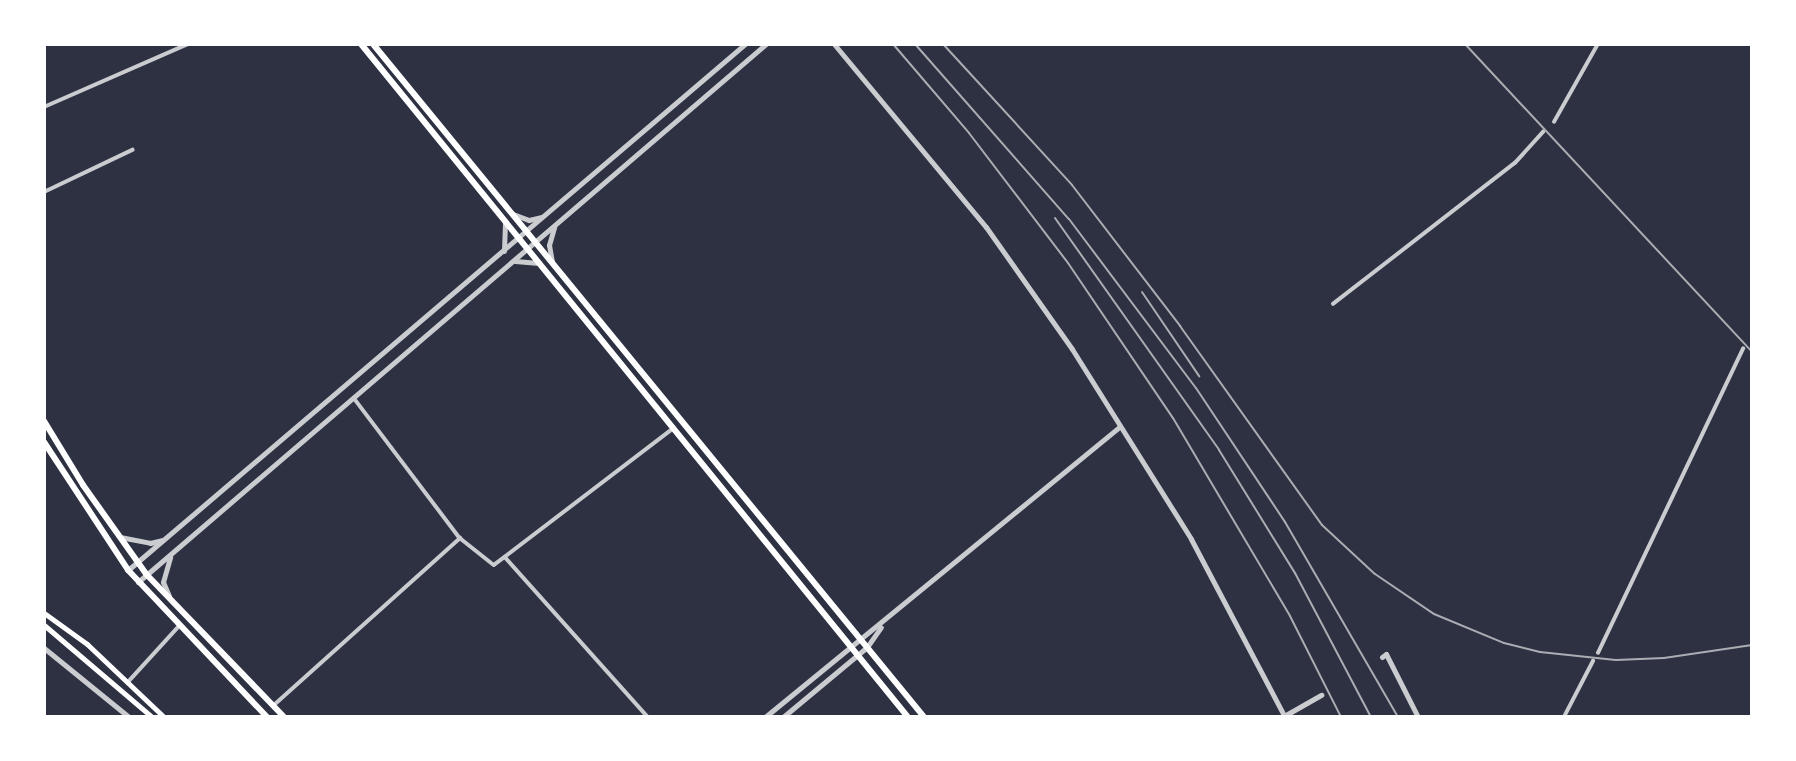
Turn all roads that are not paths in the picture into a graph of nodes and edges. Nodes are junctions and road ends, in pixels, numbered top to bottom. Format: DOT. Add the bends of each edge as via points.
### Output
graph roads {
  1 [pos="188,44"];
  2 [pos="360,44"];
  3 [pos="373,44"];
  4 [pos="745,44"];
  5 [pos="766,44"];
  6 [pos="834,44"];
  7 [pos="1598,44"];
  8 [pos="44,107"];
  9 [pos="1554,121"];
  10 [pos="1543,132"];
  11 [pos="132,150"];
  12 [pos="44,192"];
  13 [pos="513,215"];
  14 [pos="544,216"];
  15 [pos="505,219"];
  16 [pos="555,226"];
  17 [pos="527,231"];
  18 [pos="519,237"];
  19 [pos="536,242"];
  20 [pos="528,249"];
  21 [pos="503,251"];
  22 [pos="515,261"];
  23 [pos="552,262"];
  24 [pos="540,263"];
  25 [pos="1333,304"];
  26 [pos="1743,349"];
  27 [pos="354,398"];
  28 [pos="44,421"];
  29 [pos="1119,427"];
  30 [pos="674,428"];
  31 [pos="44,442"];
  32 [pos="120,537"];
  33 [pos="460,538"];
  34 [pos="165,539"];
  35 [pos="172,553"];
  36 [pos="505,557"];
  37 [pos="138,562"];
  38 [pos="128,570"];
  39 [pos="147,575"];
  40 [pos="138,582"];
  41 [pos="171,599"];
  42 [pos="44,612"];
  43 [pos="44,625"];
  44 [pos="179,625"];
  45 [pos="883,625"];
  46 [pos="860,639"];
  47 [pos="851,647"];
  48 [pos="867,647"];
  49 [pos="44,648"];
  50 [pos="1598,653"];
  51 [pos="857,655"];
  52 [pos="1382,657"];
  53 [pos="1593,662"];
  54 [pos="129,681"];
  55 [pos="1321,695"];
  56 [pos="273,706"];
  57 [pos="129,717"];
  58 [pos="152,717"];
  59 [pos="164,717"];
  60 [pos="267,717"];
  61 [pos="284,717"];
  62 [pos="648,717"];
  63 [pos="765,717"];
  64 [pos="783,717"];
  65 [pos="908,717"];
  66 [pos="924,717"];
  67 [pos="1284,717"];
  68 [pos="1418,717"];
  69 [pos="1564,717"];
  1 -- 8 [label="street"];
  2 -- 15 [label="main road"];
  3 -- 13 [label="main road"];
  4 -- 14 [label="street"];
  5 -- 16 [label="street"];
  6 -- 29 [label="street" via="986,227 1073,349"];
  7 -- 9 [label="street"];
  10 -- 25 [label="street" via="1515,163"];
  11 -- 12 [label="street"];
  13 -- 14 [label="street" via="529,220"];
  13 -- 17 [label="main road"];
  14 -- 17 [label="street"];
  15 -- 18 [label="main road"];
  15 -- 21 [label="street"];
  16 -- 19 [label="street"];
  16 -- 23 [label="street" via="549,245"];
  17 -- 18 [label="street"];
  17 -- 19 [label="main road"];
  18 -- 20 [label="main road"];
  18 -- 21 [label="street"];
  19 -- 20 [label="street"];
  19 -- 23 [label="main road"];
  20 -- 22 [label="street"];
  20 -- 24 [label="main road"];
  21 -- 34 [label="street"];
  22 -- 24 [label="street"];
  22 -- 27 [label="street"];
  23 -- 46 [label="main road"];
  24 -- 30 [label="main road"];
  26 -- 50 [label="street"];
  27 -- 33 [label="street"];
  27 -- 35 [label="street"];
  28 -- 32 [label="main road"];
  29 -- 45 [label="street"];
  29 -- 67 [label="street" via="1191,539"];
  30 -- 36 [label="street"];
  30 -- 47 [label="main road"];
  31 -- 38 [label="main road"];
  32 -- 34 [label="street" via="150,543"];
  32 -- 37 [label="main road"];
  33 -- 36 [label="street" via="494,565"];
  33 -- 56 [label="street"];
  34 -- 37 [label="street"];
  35 -- 39 [label="street"];
  35 -- 41 [label="street" via="163,569"];
  36 -- 62 [label="street"];
  37 -- 38 [label="street"];
  37 -- 39 [label="main road"];
  38 -- 40 [label="main road"];
  39 -- 40 [label="street"];
  39 -- 41 [label="main road"];
  40 -- 44 [label="main road"];
  41 -- 56 [label="main road"];
  42 -- 54 [label="main road"];
  43 -- 58 [label="main road"];
  44 -- 54 [label="street"];
  44 -- 60 [label="main road"];
  45 -- 46 [label="street"];
  45 -- 48 [label="street"];
  46 -- 47 [label="street"];
  46 -- 48 [label="main road"];
  47 -- 51 [label="main road"];
  47 -- 63 [label="street"];
  48 -- 51 [label="street"];
  48 -- 66 [label="main road"];
  49 -- 57 [label="street"];
  51 -- 64 [label="street"];
  51 -- 65 [label="main road"];
  52 -- 68 [label="street" via="1387,654"];
  53 -- 69 [label="street"];
  54 -- 59 [label="main road"];
  55 -- 67 [label="street"];
  56 -- 61 [label="main road"];
}
